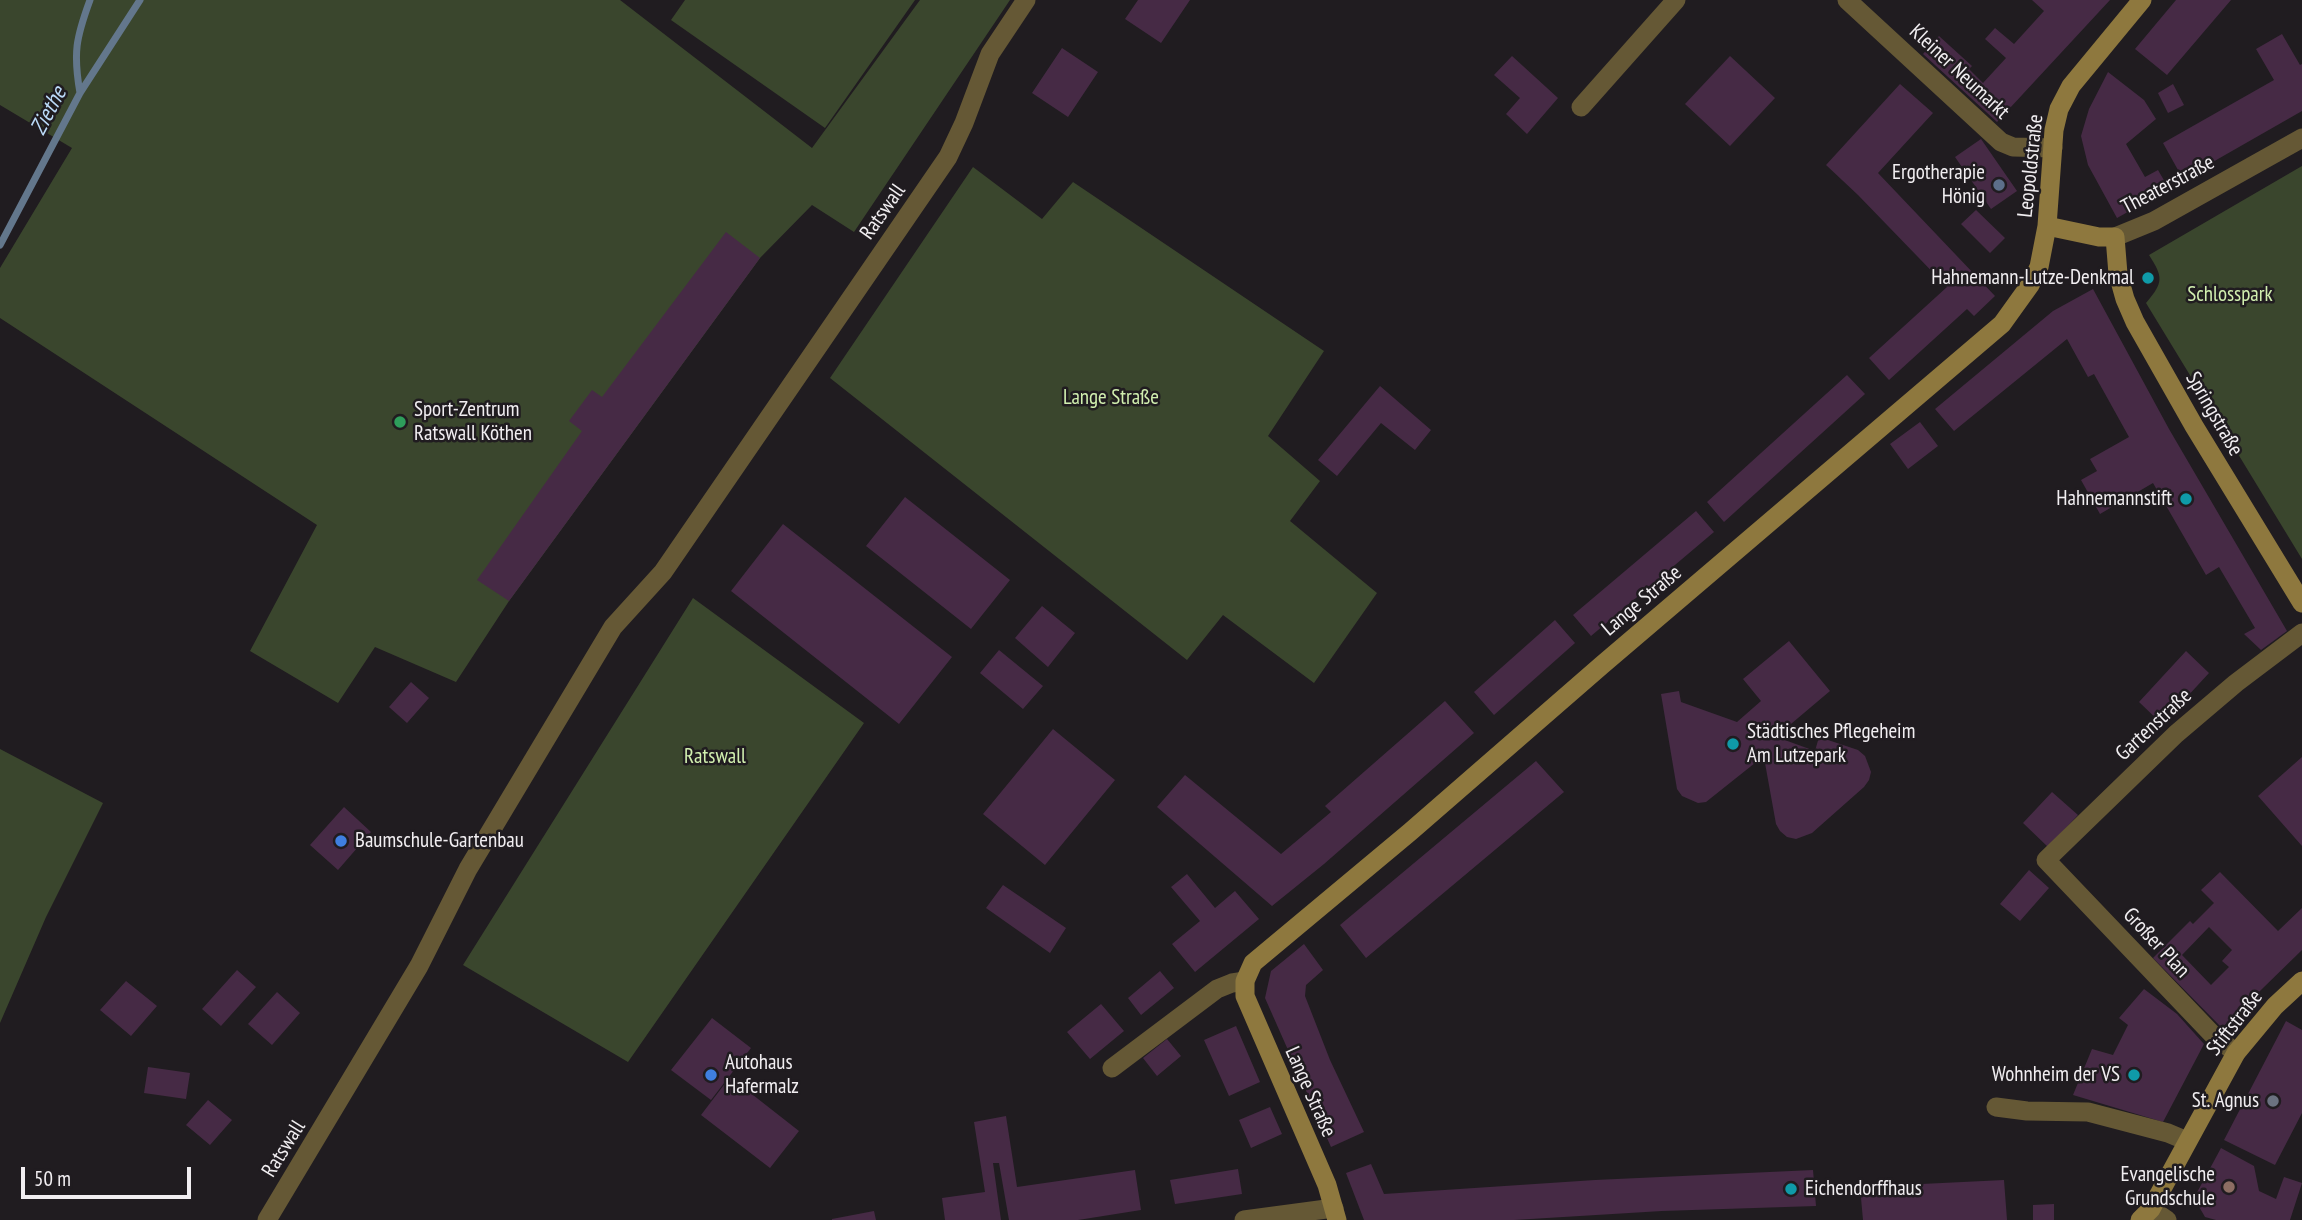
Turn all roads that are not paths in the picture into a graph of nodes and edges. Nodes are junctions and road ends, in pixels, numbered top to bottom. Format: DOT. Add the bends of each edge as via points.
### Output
graph roads {
  1 [pos="1026,0"];
  2 [pos="1676,0"];
  3 [pos="1847,0"];
  4 [pos="2142,0"];
  5 [pos="1581,107"];
  6 [pos="2302,138"];
  7 [pos="2053,148"];
  8 [pos="2046,233"];
  9 [pos="2115,237"];
  10 [pos="2302,603"];
  11 [pos="2302,633"];
  12 [pos="2046,860"];
  13 [pos="1245,981"];
  14 [pos="2302,981"];
  15 [pos="2236,1053"];
  16 [pos="1112,1068"];
  17 [pos="1996,1107"];
  18 [pos="2187,1142"];
  19 [pos="1336,1214"];
  20 [pos="2153,1216"];
  21 [pos="267,1220"];
  22 [pos="1244,1220"];
  1 -- 21 [label="street, Ratswall" via="990,54 948,157 663,572 613,627"];
  2 -- 5 [label="street"];
  3 -- 7 [label="street, Kleiner Neumarkt" via="2001,142 2013,147"];
  4 -- 7 [label="main road, Leopoldstraße" via="2064,98"];
  6 -- 9 [label="street, Theaterstraße" via="2154,222"];
  7 -- 8 [label="main road, Leopoldstraße"];
  8 -- 9 [label="main road, Theaterstraße"];
  8 -- 13 [label="main road, Lange Straße" via="2030,285 1981,344 1259,956"];
  9 -- 10 [label="main road, Springstraße" via="2119,274 2135,322"];
  11 -- 12 [label="street, Gartenstraße" via="2176,734"];
  12 -- 15 [label="street, Großer Plan" via="2211,1034"];
  13 -- 16 [label="street" via="1217,989"];
  13 -- 19 [label="main road, Lange Straße" via="1250,1011"];
  14 -- 15 [label="main road, Stiftstraße"];
  15 -- 18 [label="main road, Stiftstraße"];
  17 -- 18 [label="street" via="2088,1112"];
  18 -- 20 [label="main road, Stiftstraße"];
  19 -- 22 [label="street"];
}
